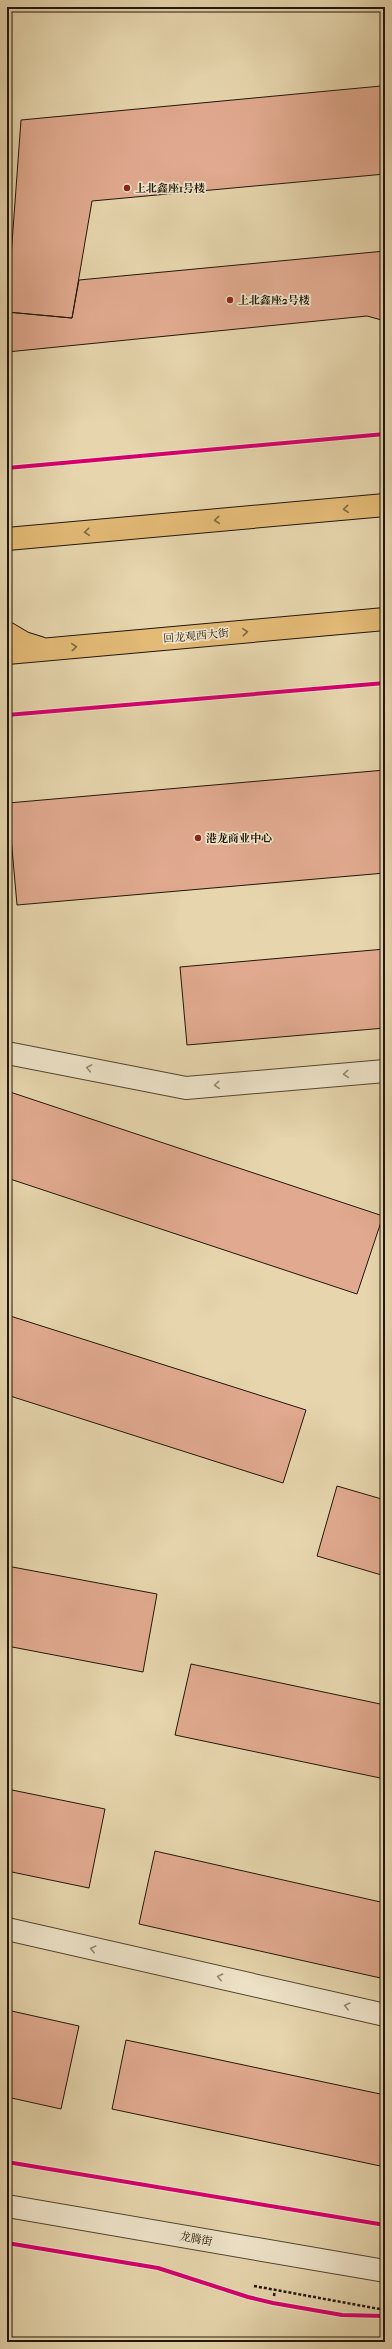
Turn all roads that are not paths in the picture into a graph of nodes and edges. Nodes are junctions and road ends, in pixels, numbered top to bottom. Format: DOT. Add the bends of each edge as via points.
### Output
graph roads {
  1 [pos="385,505"];
  2 [pos="29,537"];
  3 [pos="7,539"];
  4 [pos="7,548"];
  5 [pos="385,619"];
  6 [pos="7,633"];
  7 [pos="52,649"];
  8 [pos="7,653"];
  9 [pos="7,1053"];
  10 [pos="385,1071"];
  11 [pos="7,1929"];
  12 [pos="385,2014"];
  13 [pos="7,2206"];
  14 [pos="385,2271"];
  1 -- 2 [label="main road, one-way"];
  2 -- 3 [label="main road"];
  2 -- 4 [label="main road"];
  7 -- 5 [label="main road, 回龙观西大街, one-way"];
  6 -- 7 [label="main road" via="24,643"];
  7 -- 8 [label="main road, 回龙观西大街"];
  10 -- 9 [label="street, one-way" via="186,1088"];
  12 -- 11 [label="street, one-way"];
  13 -- 14 [label="street, 龙腾街"];
}
